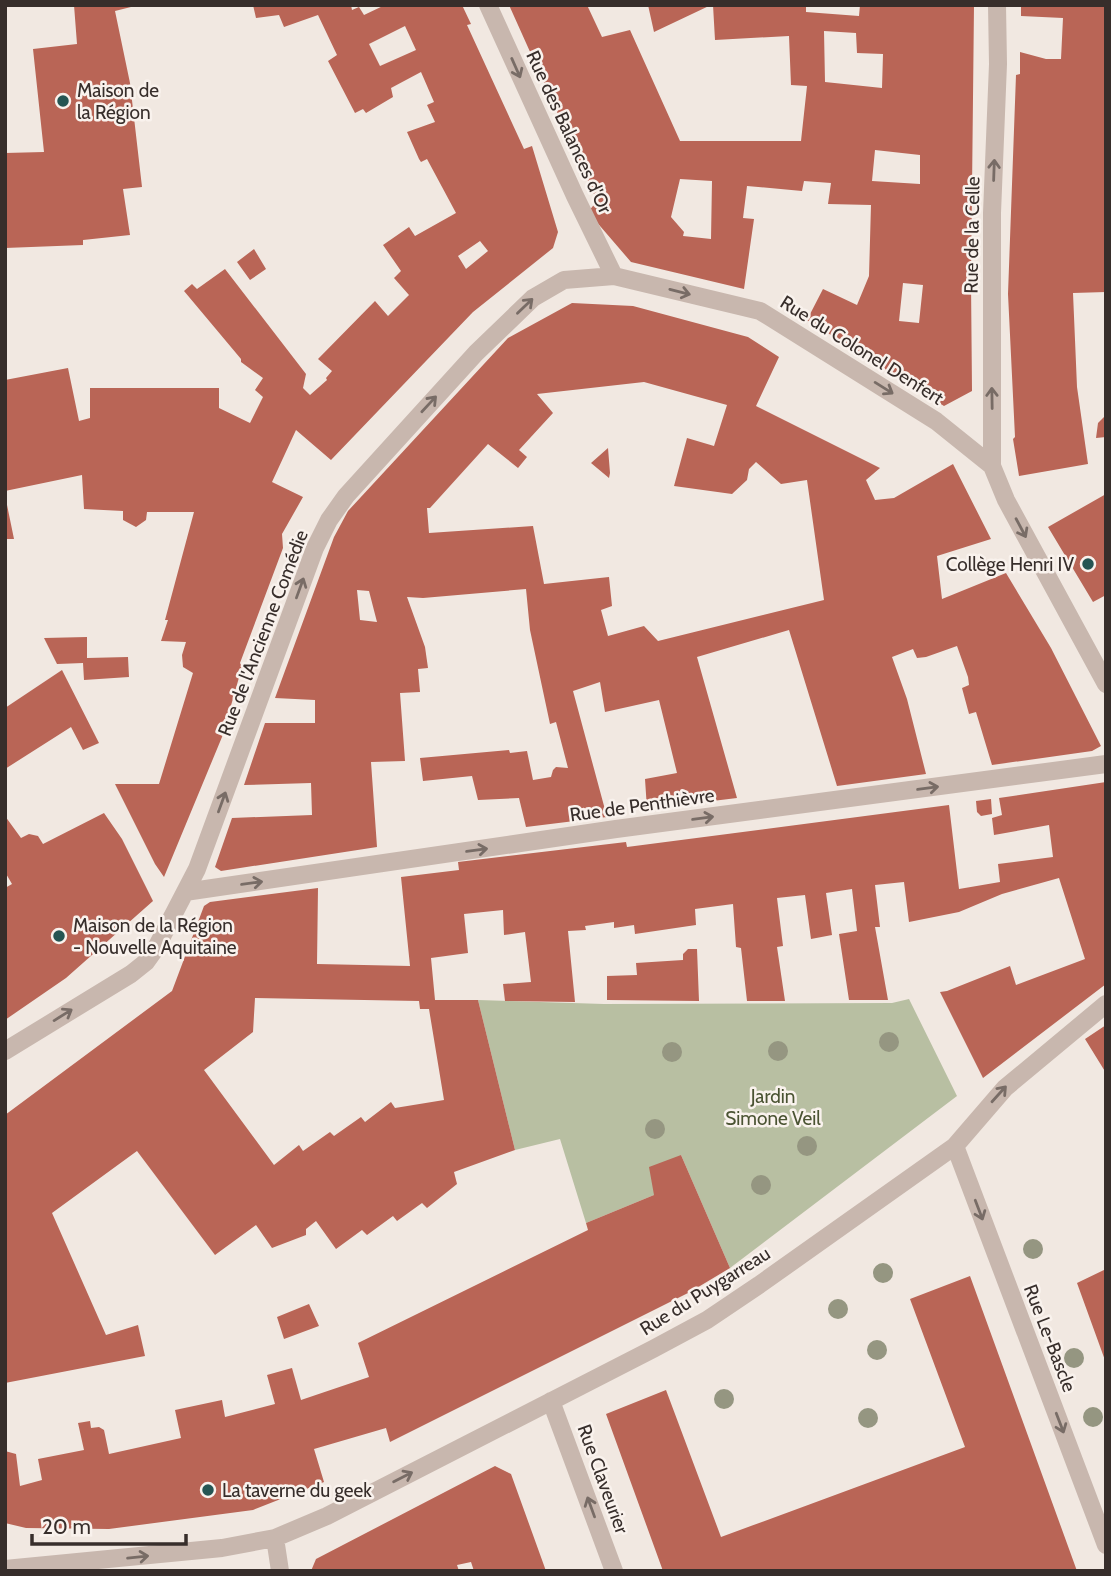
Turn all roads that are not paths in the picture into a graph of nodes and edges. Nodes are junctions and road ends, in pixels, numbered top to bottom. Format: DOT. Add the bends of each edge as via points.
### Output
graph roads {
  1 [pos="488,5"];
  2 [pos="997,5"];
  3 [pos="614,276"];
  4 [pos="992,466"];
  5 [pos="1106,684"];
  6 [pos="1106,764"];
  7 [pos="185,892"];
  8 [pos="1106,1004"];
  9 [pos="5,1051"];
  10 [pos="955,1146"];
  11 [pos="551,1401"];
  12 [pos="275,1538"];
  13 [pos="1106,1545"];
  14 [pos="5,1569"];
  15 [pos="280,1571"];
  16 [pos="614,1571"];
  1 -- 3 [label="street, Rue des Balances d'Or, one-way"];
  4 -- 2 [label="street, Rue de la Celle, one-way"];
  3 -- 4 [label="street, Rue du Colonel Denfert, one-way" via="760,311 936,421"];
  7 -- 3 [label="street, Rue de l'Ancienne Comédie, one-way" via="329,520 457,373 533,298 564,280"];
  4 -- 5 [label="street, one-way"];
  7 -- 6 [label="street, Rue de Penthièvre, one-way"];
  9 -- 7 [label="street, Rue de l'Ancienne Comédie, one-way" via="146,962"];
  10 -- 8 [label="street, Rue du Puygarreau, one-way" via="1004,1088"];
  10 -- 11 [label="street, Rue du Puygarreau" via="707,1320"];
  10 -- 13 [label="street, Rue Le-Bascle, one-way"];
  12 -- 11 [label="street, Rue du Puygarreau, one-way"];
  16 -- 11 [label="street, Rue Claveurier, one-way"];
  14 -- 12 [label="street, Rue du Puygarreau, one-way" via="222,1548"];
  12 -- 15 [label="street"];
}
